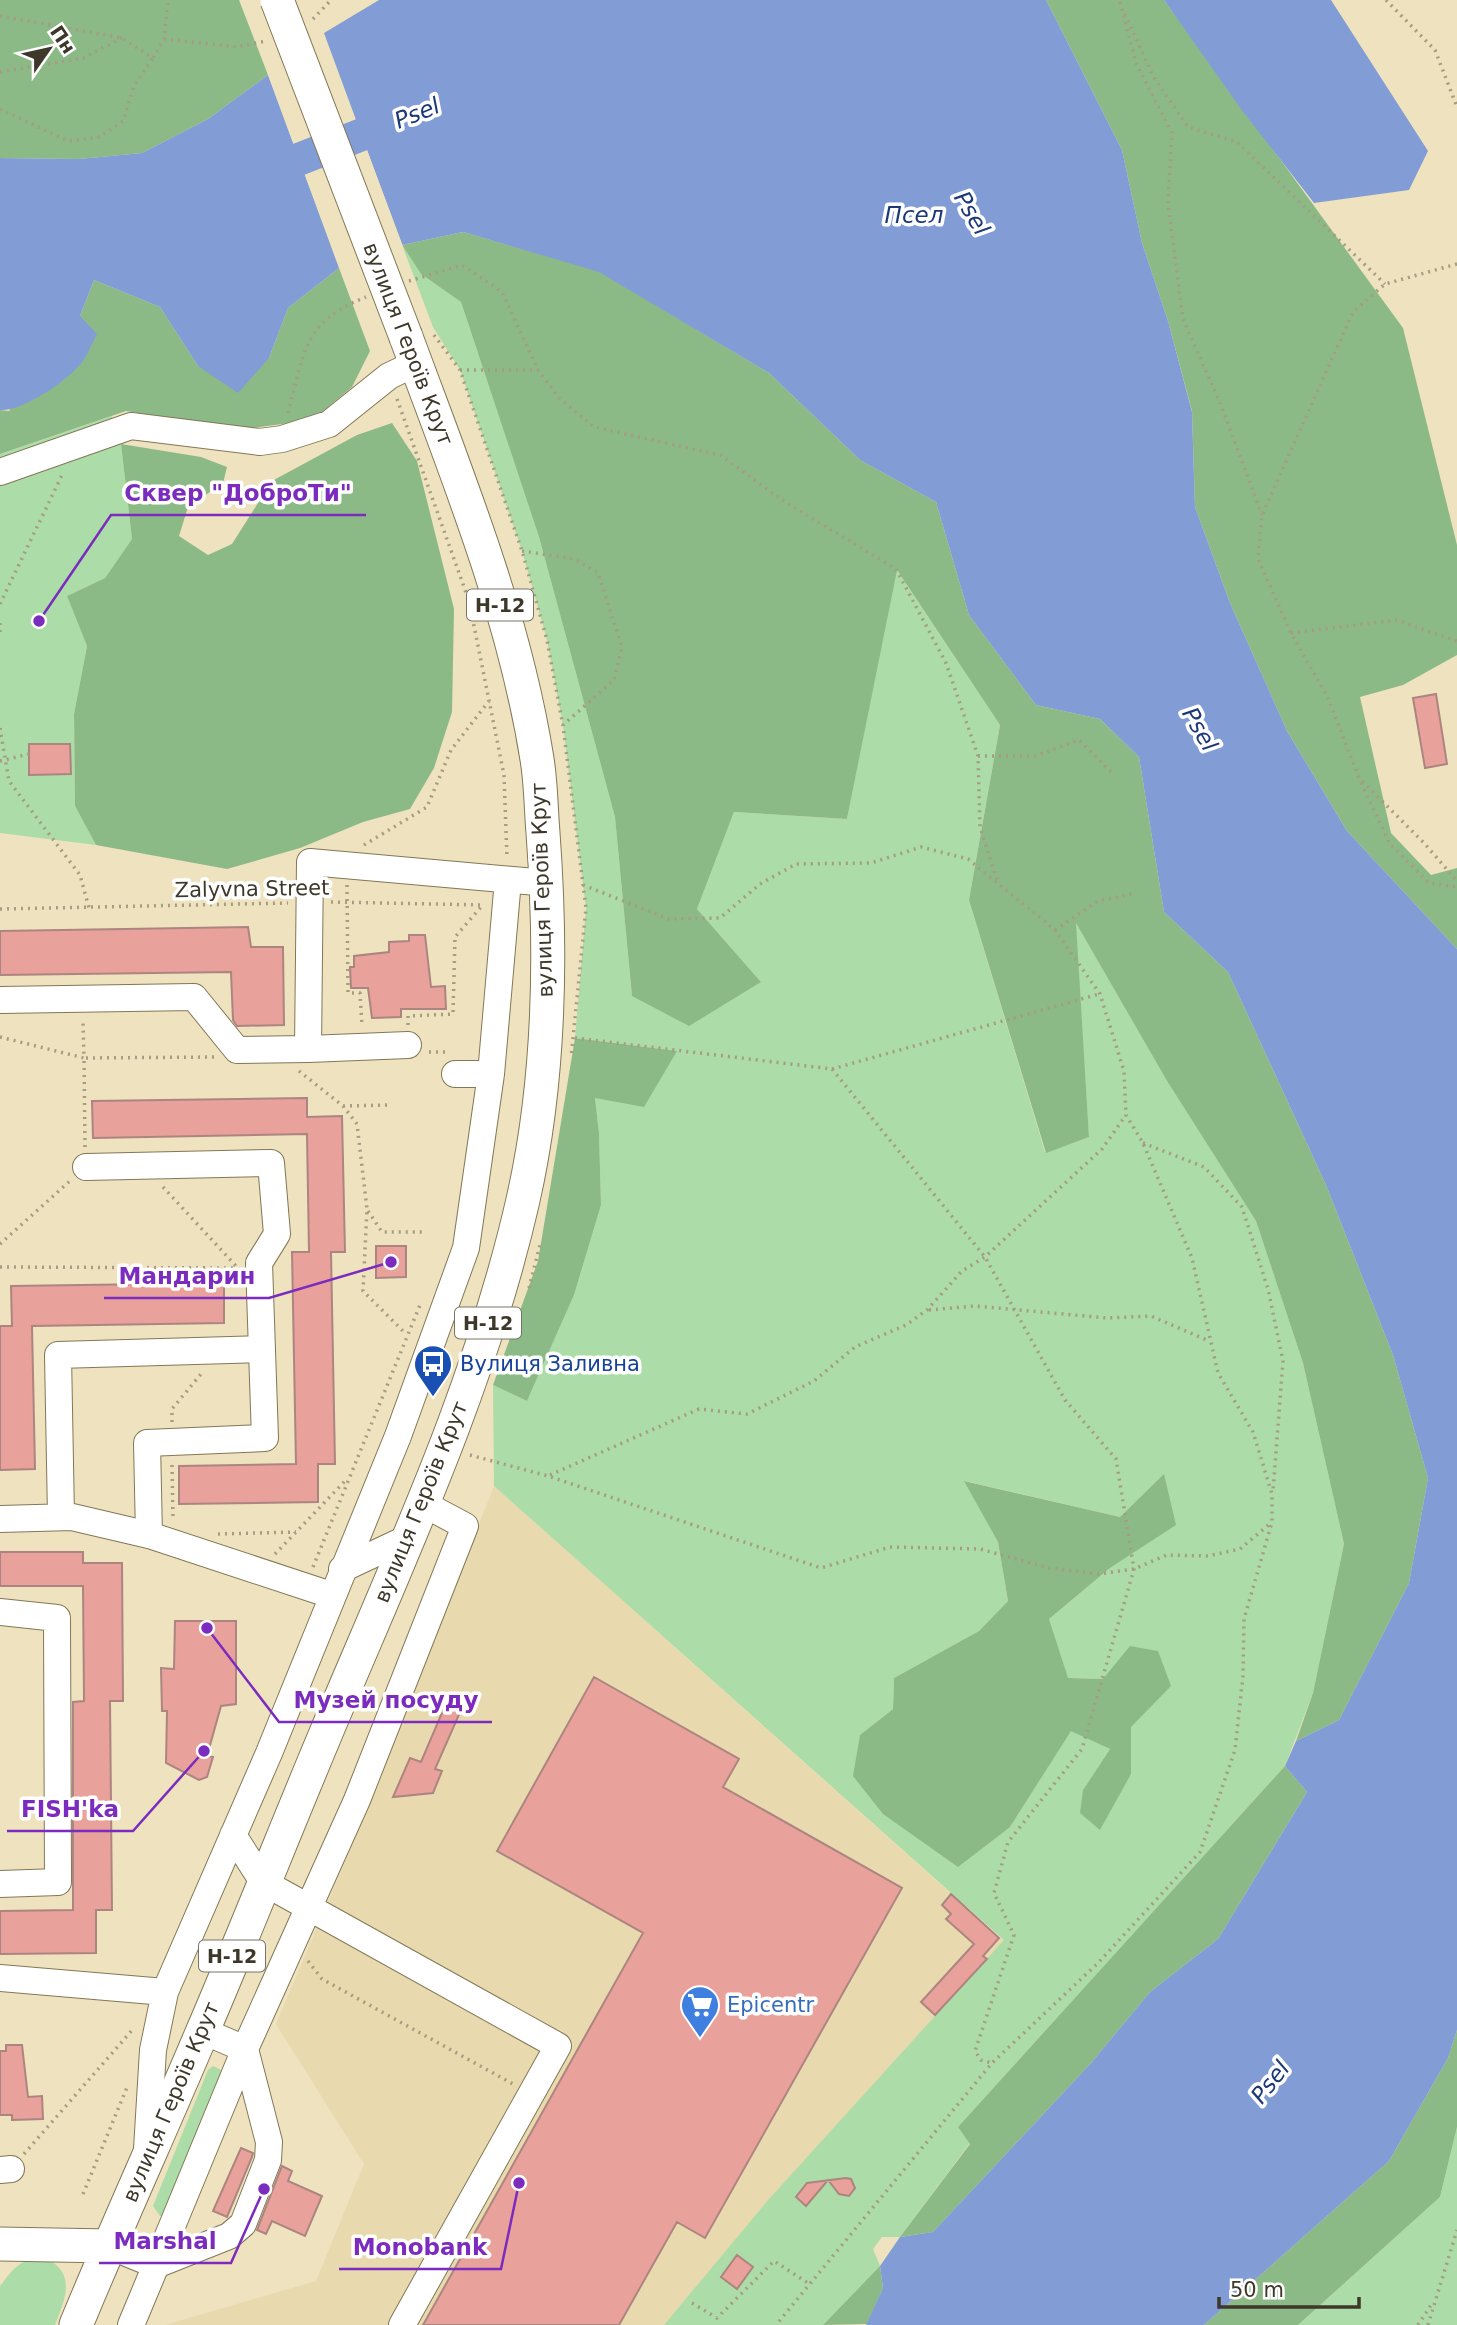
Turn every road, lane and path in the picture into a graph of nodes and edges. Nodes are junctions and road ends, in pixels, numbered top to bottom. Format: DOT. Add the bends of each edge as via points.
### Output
graph roads {
  1 [pos="168,0"];
  2 [pos="277,0"];
  3 [pos="331,0"];
  4 [pos="1386,0"];
  5 [pos="1119,1"];
  6 [pos="0,16"];
  7 [pos="303,27"];
  8 [pos="122,38"];
  9 [pos="164,38"];
  10 [pos="270,40"];
  11 [pos="153,58"];
  12 [pos="0,72"];
  13 [pos="1457,107"];
  14 [pos="0,109"];
  15 [pos="1457,264"];
  16 [pos="406,282"];
  17 [pos="1385,284"];
  18 [pos="368,297"];
  19 [pos="410,351"];
  20 [pos="538,370"];
  21 [pos="282,439"];
  22 [pos="76,446"];
  23 [pos="0,472"];
  24 [pos="1262,515"];
  25 [pos="522,551"];
  26 [pos="0,604"];
  27 [pos="0,623"];
  28 [pos="1291,632"];
  29 [pos="0,637"];
  30 [pos="1457,641"];
  31 [pos="489,701"];
  32 [pos="563,726"];
  33 [pos="0,728"];
  34 [pos="29,754"];
  35 [pos="978,755"];
  36 [pos="2,761"];
  37 [pos="1114,775"];
  38 [pos="1359,778"];
  39 [pos="340,865"];
  40 [pos="1457,881"];
  41 [pos="547,883"];
  42 [pos="583,885"];
  43 [pos="999,885"];
  44 [pos="1457,887"];
  45 [pos="1132,894"];
  46 [pos="498,897"];
  47 [pos="310,902"];
  48 [pos="347,903"];
  49 [pos="89,908"];
  50 [pos="0,909"];
  51 [pos="1055,930"];
  52 [pos="1100,994"];
  53 [pos="82,999"];
  54 [pos="0,1000"];
  55 [pos="362,1034"];
  56 [pos="0,1037"];
  57 [pos="575,1038"];
  58 [pos="408,1039"];
  59 [pos="298,1056"];
  60 [pos="832,1069"];
  61 [pos="491,1073"];
  62 [pos="455,1074"];
  63 [pos="389,1105"];
  64 [pos="343,1106"];
  65 [pos="1126,1115"];
  66 [pos="1143,1143"];
  67 [pos="142,1165"];
  68 [pos="86,1167"];
  69 [pos="367,1209"];
  70 [pos="424,1232"];
  71 [pos="0,1244"];
  72 [pos="985,1257"];
  73 [pos="237,1267"];
  74 [pos="0,1268"];
  75 [pos="248,1285"];
  76 [pos="422,1301"];
  77 [pos="927,1310"];
  78 [pos="1015,1311"];
  79 [pos="406,1335"];
  80 [pos="1211,1341"];
  81 [pos="262,1349"];
  82 [pos="222,1350"];
  83 [pos="428,1356"];
  84 [pos="172,1442"];
  85 [pos="445,1446"];
  86 [pos="368,1457"];
  87 [pos="349,1476"];
  88 [pos="548,1476"];
  89 [pos="1272,1494"];
  90 [pos="422,1503"];
  91 [pos="61,1517"];
  92 [pos="0,1519"];
  93 [pos="1272,1522"];
  94 [pos="296,1532"];
  95 [pos="214,1534"];
  96 [pos="408,1538"];
  97 [pos="161,1539"];
  98 [pos="342,1569"];
  99 [pos="1134,1569"];
  100 [pos="259,1571"];
  101 [pos="305,1586"];
  102 [pos="331,1595"];
  103 [pos="0,1612"];
  104 [pos="233,1835"];
  105 [pos="263,1882"];
  106 [pos="0,1884"];
  107 [pos="309,1907"];
  108 [pos="290,1950"];
  109 [pos="0,1978"];
  110 [pos="165,1992"];
  111 [pos="138,2022"];
  112 [pos="203,2031"];
  113 [pos="246,2049"];
  114 [pos="992,2063"];
  115 [pos="130,2081"];
  116 [pos="531,2094"];
  117 [pos="147,2158"];
  118 [pos="6,2169"];
  119 [pos="83,2194"];
  120 [pos="1457,2230"];
  121 [pos="0,2244"];
  122 [pos="109,2246"];
  123 [pos="156,2265"];
  124 [pos="811,2285"];
  125 [pos="692,2303"];
  126 [pos="1432,2303"];
  127 [pos="76,2325"];
  128 [pos="131,2325"];
  129 [pos="401,2325"];
  130 [pos="776,2325"];
  131 [pos="1418,2325"];
  132 [pos="1428,2325"];
  1 -- 9 [label="path"];
  2 -- 19 [label="main road, вулиця Героїв Крут / Н-12, bridge"];
  3 -- 7 [label="path"];
  4 -- 13 [label="path" via="1435,50"];
  5 -- 17 [label="path" via="1153,76 1188,127 1237,142"];
  5 -- 24 [label="path" via="1136,63 1172,133 1168,203 1184,319"];
  6 -- 8 [label="path"];
  8 -- 11 [label="path"];
  8 -- 12 [label="path" via="83,58"];
  9 -- 10 [label="path" via="237,47"];
  9 -- 11 [label="path"];
  11 -- 14 [label="path" via="134,86 123,121 100,137 68,141"];
  15 -- 17 [label="path"];
  16 -- 20 [label="path" via="462,265 502,292"];
  17 -- 24 [label="path" via="1353,312"];
  18 -- 21 [label="path" via="342,307 307,340"];
  19 -- 20 [label="path" via="460,370"];
  19 -- 21 [label="street" via="329,424"];
  19 -- 31 [label="path"];
  19 -- 41 [label="main road, вулиця Героїв Крут / Н-12" via="512,643 537,761"];
  20 -- 35 [label="path" via="559,398 594,427 720,455 785,502 896,569 946,663"];
  21 -- 22 [label="street" via="260,442 131,426"];
  22 -- 23 [label="street"];
  22 -- 26 [label="path"];
  24 -- 28 [label="path" via="1258,559"];
  25 -- 32 [label="path" via="575,559 598,573 622,647 614,680"];
  27 -- 29 [label="path"];
  28 -- 30 [label="path" via="1396,620"];
  28 -- 38 [label="path" via="1328,698"];
  31 -- 39 [label="path" via="451,750 427,807"];
  31 -- 46 [label="path" via="504,775"];
  33 -- 36 [label="path"];
  34 -- 36 [label="path"];
  35 -- 37 [label="path" via="1035,756 1079,740"];
  35 -- 43 [label="path" via="980,827"];
  36 -- 49 [label="path" via="9,781 80,875"];
  38 -- 40 [label="path"];
  38 -- 44 [label="path" via="1390,844 1429,883"];
  39 -- 46 [label="street"];
  39 -- 47 [label="street" via="310,862"];
  39 -- 48 [label="path"];
  41 -- 46 [label="street"];
  41 -- 85 [label="main road, вулиця Героїв Крут / Н-12" via="548,992 524,1196 502,1278"];
  42 -- 43 [label="path" via="669,919 720,918 760,884 796,864 871,863 920,847 968,859"];
  43 -- 51 [label="path"];
  45 -- 51 [label="path" via="1098,901"];
  46 -- 48 [label="path, Zalyvna Street"];
  46 -- 58 [label="path" via="455,937 453,1014 408,1016"];
  46 -- 61 [label="street"];
  47 -- 48 [label="path, Zalyvna Street"];
  47 -- 49 [label="path, Zalyvna Street"];
  47 -- 59 [label="street"];
  48 -- 55 [label="path" via="348,993 360,993"];
  49 -- 50 [label="path, Zalyvna Street"];
  51 -- 52 [label="path"];
  52 -- 60 [label="path"];
  52 -- 65 [label="path" via="1124,1071"];
  53 -- 54 [label="street"];
  53 -- 56 [label="path" via="84,1058"];
  53 -- 59 [label="street" via="194,997 237,1050"];
  57 -- 60 [label="path"];
  58 -- 59 [label="street"];
  59 -- 64 [label="path"];
  60 -- 72 [label="path"];
  61 -- 62 [label="street"];
  61 -- 83 [label="street" via="466,1248"];
  63 -- 64 [label="path"];
  64 -- 69 [label="path" via="357,1125"];
  65 -- 66 [label="path"];
  65 -- 72 [label="path" via="1102,1149"];
  66 -- 80 [label="path" via="1192,1258"];
  66 -- 89 [label="path" via="1204,1167 1242,1207 1268,1289 1283,1362"];
  67 -- 68 [label="street"];
  67 -- 73 [label="path"];
  67 -- 75 [label="street" via="271,1163 277,1234"];
  68 -- 71 [label="path"];
  69 -- 70 [label="path" via="383,1232"];
  69 -- 79 [label="path" via="363,1291"];
  72 -- 77 [label="path" via="962,1271"];
  72 -- 78 [label="path"];
  73 -- 74 [label="path"];
  73 -- 75 [label="path"];
  73 -- 75 [label="path"];
  75 -- 81 [label="street"];
  76 -- 79 [label="path"];
  77 -- 78 [label="path" via="975,1306"];
  77 -- 88 [label="path" via="906,1325 855,1347 814,1381 747,1414 699,1409"];
  78 -- 80 [label="path" via="1107,1318 1151,1316"];
  78 -- 99 [label="path" via="1065,1401 1116,1458"];
  79 -- 83 [label="path"];
  79 -- 87 [label="path"];
  80 -- 89 [label="path" via="1218,1373 1253,1432"];
  81 -- 82 [label="street"];
  81 -- 84 [label="street" via="265,1438"];
  82 -- 84 [label="path" via="172,1409"];
  82 -- 91 [label="street" via="58,1355"];
  83 -- 98 [label="street"];
  84 -- 97 [label="path"];
  84 -- 97 [label="street" via="147,1443"];
  85 -- 88 [label="path"];
  85 -- 90 [label="main road, вулиця Героїв Крут / Н-12"];
  86 -- 87 [label="path"];
  87 -- 94 [label="path"];
  87 -- 101 [label="path"];
  88 -- 99 [label="path" via="821,1567 890,1547 980,1549 1049,1568 1099,1574"];
  89 -- 93 [label="path"];
  90 -- 96 [label="main road, вулиця Героїв Крут / Н-12"];
  90 -- 107 [label="street" via="465,1527 357,1800"];
  91 -- 92 [label="street"];
  91 -- 97 [label="street"];
  93 -- 99 [label="path" via="1240,1549 1208,1556 1167,1555"];
  93 -- 114 [label="path" via="1244,1619 1235,1751 1200,1852 1098,1963"];
  94 -- 95 [label="path"];
  94 -- 100 [label="path"];
  96 -- 98 [label="street"];
  96 -- 105 [label="main road, вулиця Героїв Крут / Н-12"];
  97 -- 100 [label="street"];
  98 -- 102 [label="street"];
  99 -- 114 [label="path" via="1082,1749 1009,1842 994,1893 1014,1935 975,2051 981,2060"];
  100 -- 101 [label="street"];
  101 -- 102 [label="street"];
  102 -- 104 [label="street"];
  103 -- 106 [label="street" via="58,1618 58,1882"];
  104 -- 105 [label="street"];
  104 -- 110 [label="street"];
  105 -- 107 [label="street"];
  105 -- 112 [label="main road, вулиця Героїв Крут / Н-12"];
  107 -- 108 [label="street"];
  107 -- 116 [label="street" via="558,2046"];
  108 -- 113 [label="street"];
  108 -- 116 [label="path" via="304,1957 322,1979"];
  109 -- 110 [label="street"];
  110 -- 117 [label="street" via="153,2050"];
  111 -- 118 [label="path"];
  112 -- 113 [label="street"];
  112 -- 117 [label="main road, вулиця Героїв Крут / Н-12"];
  113 -- 123 [label="street"];
  113 -- 123 [label="street" via="269,2142 268,2160 243,2224 229,2236"];
  114 -- 124 [label="path"];
  115 -- 119 [label="path"];
  116 -- 129 [label="street"];
  117 -- 122 [label="main road, вулиця Героїв Крут / Н-12"];
  120 -- 126 [label="path"];
  121 -- 122 [label="main road"];
  122 -- 123 [label="street"];
  122 -- 127 [label="main road, вулиця Героїв Крут / Н-12"];
  123 -- 128 [label="street"];
  124 -- 125 [label="path" via="774,2261 717,2318"];
  124 -- 130 [label="path"];
  126 -- 131 [label="path"];
  126 -- 132 [label="path"];
}
